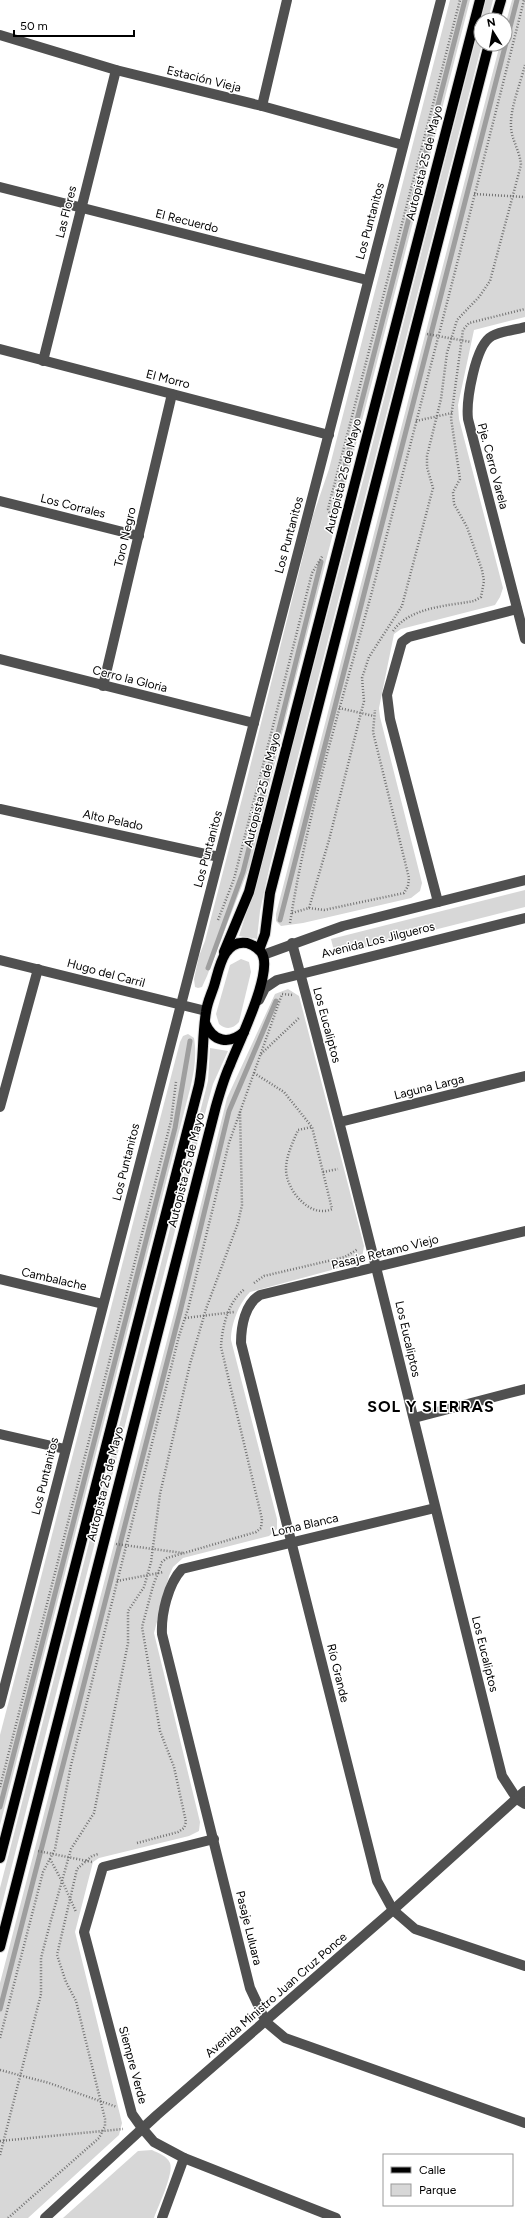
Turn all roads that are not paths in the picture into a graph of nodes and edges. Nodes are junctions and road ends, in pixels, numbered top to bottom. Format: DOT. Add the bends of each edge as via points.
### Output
graph roads {
  1 [pos="287,0"];
  2 [pos="441,0"];
  3 [pos="480,0"];
  4 [pos="501,0"];
  5 [pos="498,12"];
  6 [pos="0,35"];
  7 [pos="487,52"];
  8 [pos="116,70"];
  9 [pos="262,106"];
  10 [pos="404,145"];
  11 [pos="0,187"];
  12 [pos="80,208"];
  13 [pos="367,280"];
  14 [pos="525,327"];
  15 [pos="0,349"];
  16 [pos="43,361"];
  17 [pos="172,394"];
  18 [pos="329,435"];
  19 [pos="0,501"];
  20 [pos="139,536"];
  21 [pos="517,609"];
  22 [pos="525,639"];
  23 [pos="0,659"];
  24 [pos="103,686"];
  25 [pos="254,723"];
  26 [pos="0,809"];
  27 [pos="219,858"];
  28 [pos="525,880"];
  29 [pos="438,902"];
  30 [pos="525,918"];
  31 [pos="292,943"];
  32 [pos="261,952"];
  33 [pos="223,956"];
  34 [pos="0,960"];
  35 [pos="38,969"];
  36 [pos="300,973"];
  37 [pos="180,1006"];
  38 [pos="253,1010"];
  39 [pos="205,1016"];
  40 [pos="246,1031"];
  41 [pos="525,1076"];
  42 [pos="0,1106"];
  43 [pos="340,1122"];
  44 [pos="525,1231"];
  45 [pos="378,1268"];
  46 [pos="0,1279"];
  47 [pos="252,1300"];
  48 [pos="103,1304"];
  49 [pos="525,1389"];
  50 [pos="414,1418"];
  51 [pos="0,1434"];
  52 [pos="65,1449"];
  53 [pos="435,1508"];
  54 [pos="292,1542"];
  55 [pos="182,1569"];
  56 [pos="0,1704"];
  57 [pos="525,1792"];
  58 [pos="521,1802"];
  59 [pos="214,1839"];
  60 [pos="0,1858"];
  61 [pos="393,1910"];
  62 [pos="0,1947"];
  63 [pos="525,1966"];
  64 [pos="266,2022"];
  65 [pos="525,2123"];
  66 [pos="142,2128"];
  67 [pos="184,2158"];
  68 [pos="321,2215"];
  69 [pos="45,2218"];
  70 [pos="162,2218"];
  71 [pos="336,2218"];
  1 -- 9 [label="street"];
  2 -- 10 [label="street, Los Puntanitos"];
  3 -- 33 [label="main road, Autopista 25 de Mayo" via="249,892"];
  4 -- 5 [label="main road"];
  6 -- 8 [label="street, Estación Vieja"];
  7 -- 32 [label="main road" via="270,893"];
  8 -- 9 [label="street, Estación Vieja"];
  8 -- 12 [label="street, Las Flores"];
  9 -- 10 [label="street, Estación Vieja"];
  10 -- 13 [label="street, Los Puntanitos"];
  11 -- 12 [label="street, El Recuerdo"];
  12 -- 13 [label="street, El Recuerdo"];
  12 -- 16 [label="street, Las Flores"];
  13 -- 18 [label="street, Los Puntanitos"];
  14 -- 21 [label="street, Pje. Cerro Varela" via="492,336 480,348 467,409"];
  15 -- 16 [label="street, El Morro"];
  16 -- 17 [label="street, El Morro"];
  17 -- 18 [label="street, El Morro"];
  17 -- 20 [label="street, Toro Negro"];
  18 -- 25 [label="street, Los Puntanitos"];
  19 -- 20 [label="street, Los Corrales"];
  20 -- 24 [label="street, Toro Negro"];
  21 -- 22 [label="street, Pje. Cerro Varela"];
  21 -- 29 [label="street" via="409,637 402,642 387,695 390,719"];
  23 -- 24 [label="street, Cerro la Gloria"];
  24 -- 25 [label="street, Cerro la Gloria"];
  25 -- 27 [label="street, Los Puntanitos"];
  26 -- 27 [label="street, Alto Pelado"];
  27 -- 37 [label="street, Los Puntanitos"];
  28 -- 29 [label="street, Avenida Los Jilgueros"];
  29 -- 31 [label="street, Avenida Los Jilgueros" via="343,926"];
  30 -- 36 [label="street, Avenida Los Jilgueros"];
  31 -- 32 [label="street, Avenida Los Jilgueros"];
  31 -- 36 [label="street, Los Eucaliptos"];
  32 -- 33 [label="main road" via="254,945 240,943"];
  32 -- 38 [label="main road, Autopista 25 de Mayo" via="264,960 263,973"];
  33 -- 39 [label="main road, Autopista 25 de Mayo"];
  34 -- 35 [label="street, Hugo del Carril"];
  35 -- 37 [label="street, Hugo del Carril"];
  35 -- 42 [label="street"];
  36 -- 38 [label="street, Avenida Los Jilgueros" via="271,983 265,988"];
  36 -- 43 [label="street, Los Eucaliptos"];
  37 -- 39 [label="street, Hugo del Carril"];
  37 -- 48 [label="street, Los Puntanitos"];
  38 -- 40 [label="main road, Autopista 25 de Mayo"];
  39 -- 40 [label="main road" via="210,1033 218,1039 236,1039"];
  39 -- 60 [label="main road, Autopista 25 de Mayo" via="204,1059 199,1085"];
  40 -- 62 [label="main road, Autopista 25 de Mayo" via="229,1066 216,1106"];
  41 -- 43 [label="street, Laguna Larga"];
  43 -- 45 [label="street, Los Eucaliptos"];
  44 -- 45 [label="street, Pasaje Retamo Viejo"];
  45 -- 47 [label="street, Pasaje Retamo Viejo"];
  45 -- 50 [label="street, Los Eucaliptos"];
  46 -- 48 [label="street, Cambalache"];
  47 -- 54 [label="street, Río Grande" via="241,1328 241,1343"];
  48 -- 52 [label="street, Los Puntanitos"];
  49 -- 50 [label="street"];
  50 -- 53 [label="street, Los Eucaliptos"];
  51 -- 52 [label="street"];
  52 -- 56 [label="street, Los Puntanitos"];
  53 -- 54 [label="street, Loma Blanca"];
  53 -- 58 [label="street, Los Eucaliptos" via="502,1776"];
  54 -- 55 [label="street, Loma Blanca"];
  54 -- 61 [label="street, Río Grande" via="377,1881"];
  55 -- 59 [label="street, Pasaje Luluara" via="174,1578 162,1634"];
  57 -- 58 [label="street, Avenida Ministro Juan Cruz Ponce"];
  58 -- 61 [label="street, Avenida Ministro Juan Cruz Ponce"];
  59 -- 64 [label="street, Pasaje Luluara" via="250,1988"];
  59 -- 66 [label="street, Siempre Verde" via="103,1867 84,1932 132,2114"];
  61 -- 63 [label="street, Río Grande" via="415,1929"];
  61 -- 64 [label="street, Avenida Ministro Juan Cruz Ponce"];
  64 -- 65 [label="street, Pasaje Luluara" via="285,2038"];
  64 -- 66 [label="street, Avenida Ministro Juan Cruz Ponce"];
  66 -- 67 [label="street, Siempre Verde" via="154,2142"];
  66 -- 69 [label="street, Avenida Ministro Juan Cruz Ponce"];
  67 -- 68 [label="street, Siempre Verde"];
  67 -- 70 [label="street"];
  68 -- 71 [label="street, Siempre Verde"];
}
